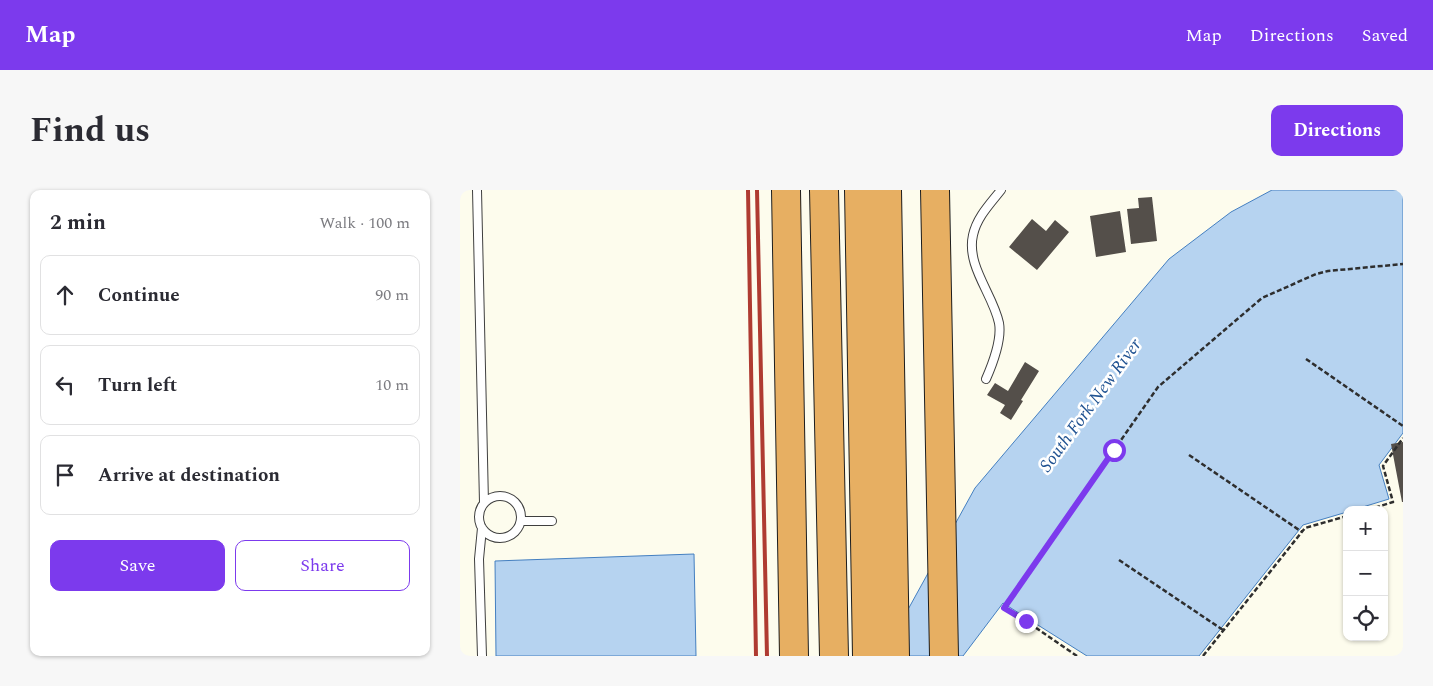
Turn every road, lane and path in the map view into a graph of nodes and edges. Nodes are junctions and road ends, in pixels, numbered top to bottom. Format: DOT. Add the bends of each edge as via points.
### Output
graph roads {
  1 [pos="477,190"];
  2 [pos="786,190"];
  3 [pos="824,190"];
  4 [pos="841,190"];
  5 [pos="860,190"];
  6 [pos="887,190"];
  7 [pos="935,190"];
  8 [pos="1001,190"];
  9 [pos="1403,264"];
  10 [pos="1306,359"];
  11 [pos="986,379"];
  12 [pos="1403,426"];
  13 [pos="1403,438"];
  14 [pos="1189,455"];
  15 [pos="484,502"];
  16 [pos="1380,506"];
  17 [pos="1343,517"];
  18 [pos="521,521"];
  19 [pos="552,521"];
  20 [pos="482,528"];
  21 [pos="1302,532"];
  22 [pos="1119,560"];
  23 [pos="1223,630"];
  24 [pos="482,656"];
  25 [pos="794,656"];
  26 [pos="834,656"];
  27 [pos="849,656"];
  28 [pos="868,656"];
  29 [pos="895,656"];
  30 [pos="944,656"];
  31 [pos="1077,656"];
  32 [pos="1203,656"];
  1 -- 15 [label="lane"];
  2 -- 25 [label="highway"];
  3 -- 26 [label="highway"];
  4 -- 27 [label="highway"];
  5 -- 28 [label="highway"];
  6 -- 29 [label="highway"];
  7 -- 30 [label="highway"];
  8 -- 11 [label="lane" via="978,219 971,244 973,258 1000,324"];
  9 -- 31 [label="path" via="1328,271 1262,298 1158,387 1004,608"];
  10 -- 12 [label="path"];
  13 -- 16 [label="path" via="1383,466 1393,502"];
  14 -- 21 [label="path"];
  15 -- 18 [label="lane" via="496,496 510,498 520,509"];
  15 -- 20 [label="lane" via="479,515"];
  17 -- 21 [label="path" via="1305,528"];
  18 -- 19 [label="lane"];
  18 -- 20 [label="lane" via="506,538 492,537"];
  20 -- 24 [label="lane" via="479,559"];
  21 -- 23 [label="path"];
  22 -- 23 [label="path"];
  23 -- 32 [label="path"];
}
